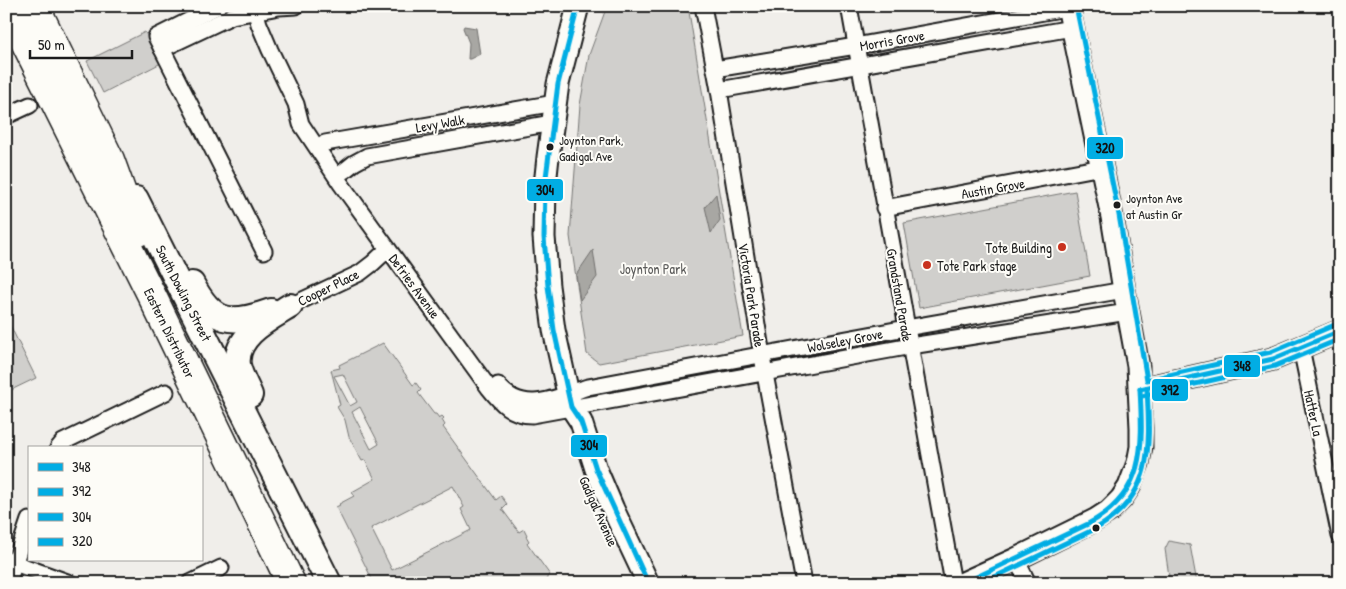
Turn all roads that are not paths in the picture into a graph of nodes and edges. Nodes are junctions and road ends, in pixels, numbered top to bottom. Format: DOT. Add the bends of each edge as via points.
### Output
graph roads {
  1 [pos="7,6"];
  2 [pos="35,6"];
  3 [pos="218,6"];
  4 [pos="296,6"];
  5 [pos="578,6"];
  6 [pos="703,6"];
  7 [pos="849,6"];
  8 [pos="255,10"];
  9 [pos="1071,12"];
  10 [pos="159,43"];
  11 [pos="856,46"];
  12 [pos="859,66"];
  13 [pos="715,69"];
  14 [pos="719,90"];
  15 [pos="38,95"];
  16 [pos="296,104"];
  17 [pos="554,113"];
  18 [pos="6,116"];
  19 [pos="325,143"];
  20 [pos="110,160"];
  21 [pos="1102,167"];
  22 [pos="344,171"];
  23 [pos="140,205"];
  24 [pos="884,208"];
  25 [pos="388,249"];
  26 [pos="264,251"];
  27 [pos="1124,290"];
  28 [pos="290,306"];
  29 [pos="1128,312"];
  30 [pos="906,328"];
  31 [pos="1340,331"];
  32 [pos="909,347"];
  33 [pos="1301,348"];
  34 [pos="762,356"];
  35 [pos="765,374"];
  36 [pos="1140,389"];
  37 [pos="166,392"];
  38 [pos="569,400"];
  39 [pos="60,446"];
  40 [pos="286,496"];
  41 [pos="28,522"];
  42 [pos="1340,536"];
  43 [pos="1016,559"];
  44 [pos="10,562"];
  45 [pos="221,568"];
  46 [pos="8,583"];
  47 [pos="70,583"];
  48 [pos="190,583"];
  49 [pos="273,583"];
  50 [pos="291,583"];
  51 [pos="311,583"];
  52 [pos="329,583"];
  53 [pos="632,583"];
  54 [pos="648,583"];
  55 [pos="804,583"];
  56 [pos="953,583"];
  57 [pos="963,583"];
  58 [pos="1028,583"];
  1 -- 15 [label="highway"];
  2 -- 20 [label="highway, South Dowling Street"];
  3 -- 10 [label="street"];
  4 -- 8 [label="street"];
  5 -- 17 [label="street, Gadigal Avenue"];
  6 -- 13 [label="street, Victoria Park Parade"];
  7 -- 11 [label="street, Grandstand Parade"];
  8 -- 10 [label="street"];
  8 -- 16 [label="street, Defries Avenue"];
  9 -- 11 [label="street, Morris Grove"];
  9 -- 12 [label="street, Morris Grove"];
  9 -- 21 [label="street"];
  10 -- 26 [label="street"];
  11 -- 12 [label="street, Grandstand Parade"];
  11 -- 13 [label="street, Morris Grove"];
  12 -- 14 [label="street, Morris Grove"];
  12 -- 24 [label="street, Grandstand Parade"];
  13 -- 14 [label="street, Victoria Park Parade"];
  14 -- 34 [label="street, Victoria Park Parade"];
  15 -- 18 [label="street"];
  15 -- 49 [label="highway" via="74,161"];
  15 -- 50 [label="highway, Eastern Distributor" via="153,298"];
  16 -- 19 [label="street, Defries Avenue"];
  16 -- 25 [label="street, Defries Avenue" via="301,124 313,144"];
  17 -- 19 [label="street, Levy Walk"];
  17 -- 22 [label="street, Levy Walk" via="367,156"];
  17 -- 38 [label="street, Gadigal Avenue" via="545,185 544,237 554,330"];
  19 -- 22 [label="street, Defries Avenue"];
  20 -- 23 [label="main road, South Dowling Street"];
  20 -- 51 [label="highway, Eastern Distributor" via="131,218"];
  21 -- 24 [label="street, Austin Grove"];
  21 -- 27 [label="street"];
  22 -- 38 [label="street, Defries Avenue" via="499,387 519,402"];
  23 -- 28 [label="main road" via="199,296 215,313 242,320"];
  23 -- 40 [label="main road, South Dowling Street"];
  24 -- 30 [label="street, Grandstand Parade"];
  25 -- 28 [label="street, Cooper Place" via="360,272"];
  25 -- 38 [label="street, Defries Avenue" via="501,403 522,415"];
  27 -- 29 [label="street"];
  27 -- 30 [label="street, Wolseley Grove"];
  28 -- 40 [label="main road" via="249,335 240,348 238,359 241,376 280,457"];
  29 -- 32 [label="street, Wolseley Grove"];
  29 -- 36 [label="street"];
  30 -- 32 [label="street, Grandstand Parade"];
  30 -- 34 [label="street, Wolseley Grove"];
  31 -- 33 [label="street"];
  32 -- 35 [label="street, Wolseley Grove"];
  32 -- 56 [label="street, Grandstand Parade"];
  33 -- 36 [label="street" via="1273,359"];
  33 -- 42 [label="street, Hatter La"];
  34 -- 35 [label="street, Victoria Park Parade"];
  34 -- 38 [label="street, Wolseley Grove" via="588,387"];
  35 -- 38 [label="street, Wolseley Grove"];
  35 -- 55 [label="street, Victoria Park Parade"];
  36 -- 43 [label="street" via="1141,447 1135,475 1121,499 1095,520"];
  37 -- 39 [label="street"];
  38 -- 53 [label="street, Gadigal Avenue" via="568,426 580,465"];
  38 -- 54 [label="street, Gadigal Avenue" via="581,422 613,509"];
  40 -- 52 [label="main road, South Dowling Street"];
  41 -- 44 [label="street"];
  43 -- 57 [label="street"];
  43 -- 58 [label="street"];
  44 -- 46 [label="street"];
  44 -- 47 [label="street"];
  45 -- 48 [label="street"];
}
